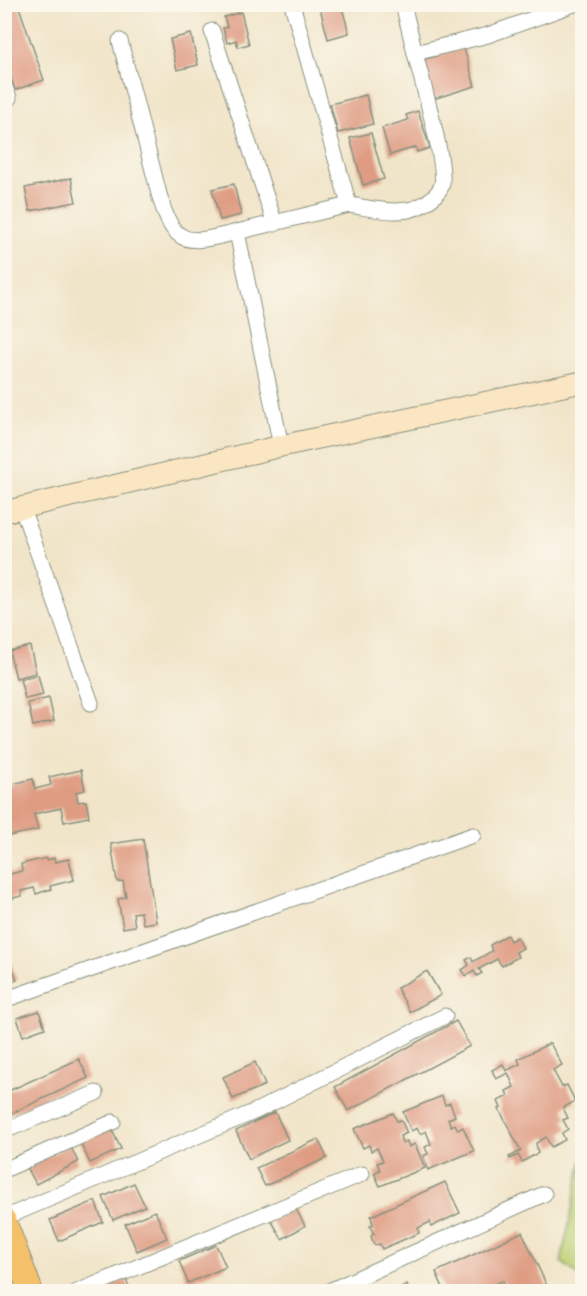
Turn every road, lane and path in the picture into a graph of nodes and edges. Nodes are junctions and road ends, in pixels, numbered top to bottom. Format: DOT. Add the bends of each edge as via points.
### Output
graph roads {
  1 [pos="292,4"];
  2 [pos="403,4"];
  3 [pos="574,4"];
  4 [pos="212,31"];
  5 [pos="120,41"];
  6 [pos="415,53"];
  7 [pos="349,205"];
  8 [pos="275,224"];
  9 [pos="237,232"];
  10 [pos="582,382"];
  11 [pos="281,446"];
  12 [pos="13,510"];
  13 [pos="91,703"];
  14 [pos="473,835"];
  15 [pos="4,1000"];
  16 [pos="445,1016"];
  17 [pos="96,1093"];
  18 [pos="113,1122"];
  19 [pos="4,1131"];
  20 [pos="4,1170"];
  21 [pos="362,1174"];
  22 [pos="544,1194"];
  23 [pos="4,1219"];
  24 [pos="31,1292"];
  25 [pos="77,1292"];
  26 [pos="327,1292"];
  1 -- 7 [label="street"];
  2 -- 6 [label="street"];
  3 -- 6 [label="street" via="488,35"];
  4 -- 8 [label="street"];
  5 -- 9 [label="street" via="164,214 171,226 180,237 190,241"];
  6 -- 7 [label="street" via="438,149 442,186 431,200 411,210"];
  7 -- 8 [label="street"];
  8 -- 9 [label="street"];
  9 -- 11 [label="street"];
  10 -- 11 [label="street"];
  11 -- 12 [label="street"];
  12 -- 13 [label="street"];
  14 -- 15 [label="street"];
  16 -- 23 [label="street" via="256,1110"];
  17 -- 19 [label="street"];
  18 -- 20 [label="street"];
  21 -- 25 [label="street"];
  22 -- 26 [label="street"];
  23 -- 24 [label="main road"];
}
